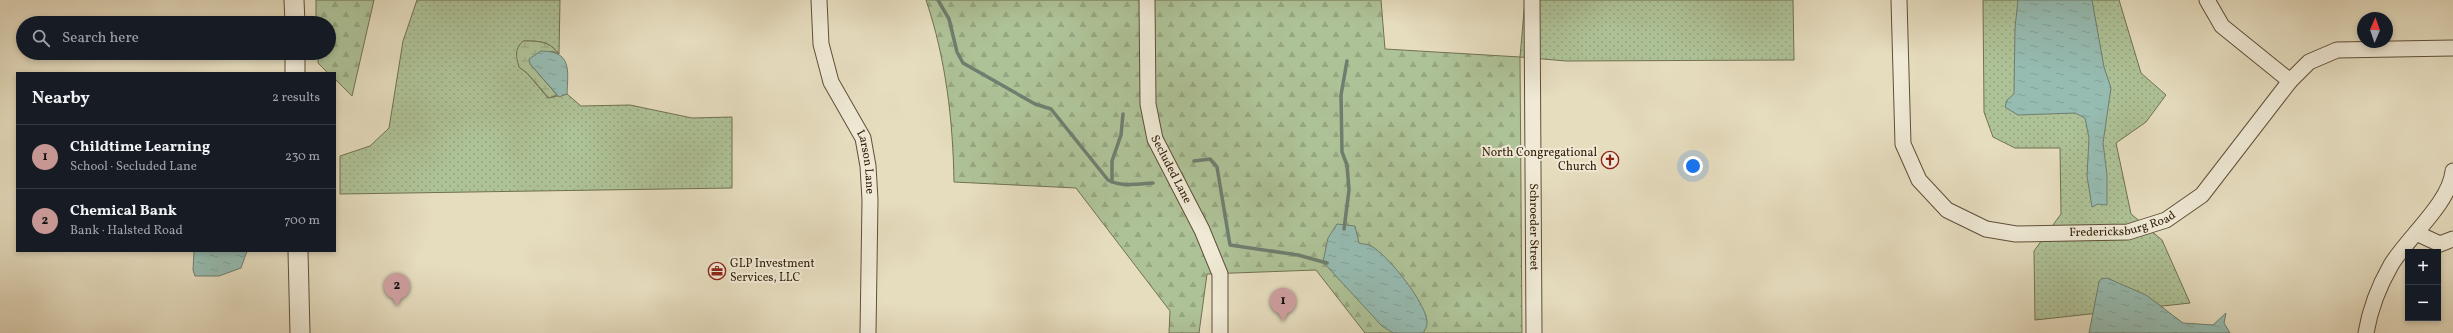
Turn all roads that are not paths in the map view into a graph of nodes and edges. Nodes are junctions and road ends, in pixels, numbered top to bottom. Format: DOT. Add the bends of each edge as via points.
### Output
graph roads {
  1 [pos="294,0"];
  2 [pos="819,0"];
  3 [pos="1148,0"];
  4 [pos="1532,0"];
  5 [pos="1899,0"];
  6 [pos="2207,0"];
  7 [pos="295,16"];
  8 [pos="2453,48"];
  9 [pos="295,60"];
  10 [pos="295,72"];
  11 [pos="2290,81"];
  12 [pos="2453,171"];
  13 [pos="2448,201"];
  14 [pos="2416,233"];
  15 [pos="2453,239"];
  16 [pos="298,252"];
  17 [pos="300,333"];
  18 [pos="868,333"];
  19 [pos="1220,333"];
  20 [pos="1534,333"];
  21 [pos="2366,333"];
  1 -- 7 [label="street"];
  2 -- 18 [label="street, Larson Lane" via="821,44 831,82 863,138 868,166"];
  3 -- 19 [label="street, Secluded Lane" via="1150,120 1155,139 1202,230 1220,274"];
  4 -- 20 [label="street, Schroeder Street"];
  5 -- 11 [label="street, Fredericksburg Road" via="1903,144 1919,180 1947,210 1986,229 2016,234 2128,232 2166,220 2202,195"];
  6 -- 11 [label="street" via="2222,26"];
  8 -- 11 [label="street, Fredericksburg Road" via="2337,50 2309,62"];
  9 -- 10 [label="street"];
  12 -- 13 [label="street"];
  13 -- 14 [label="street"];
  14 -- 15 [label="street" via="2440,244"];
  14 -- 21 [label="street" via="2392,264 2370,310"];
  16 -- 17 [label="street"];
}
